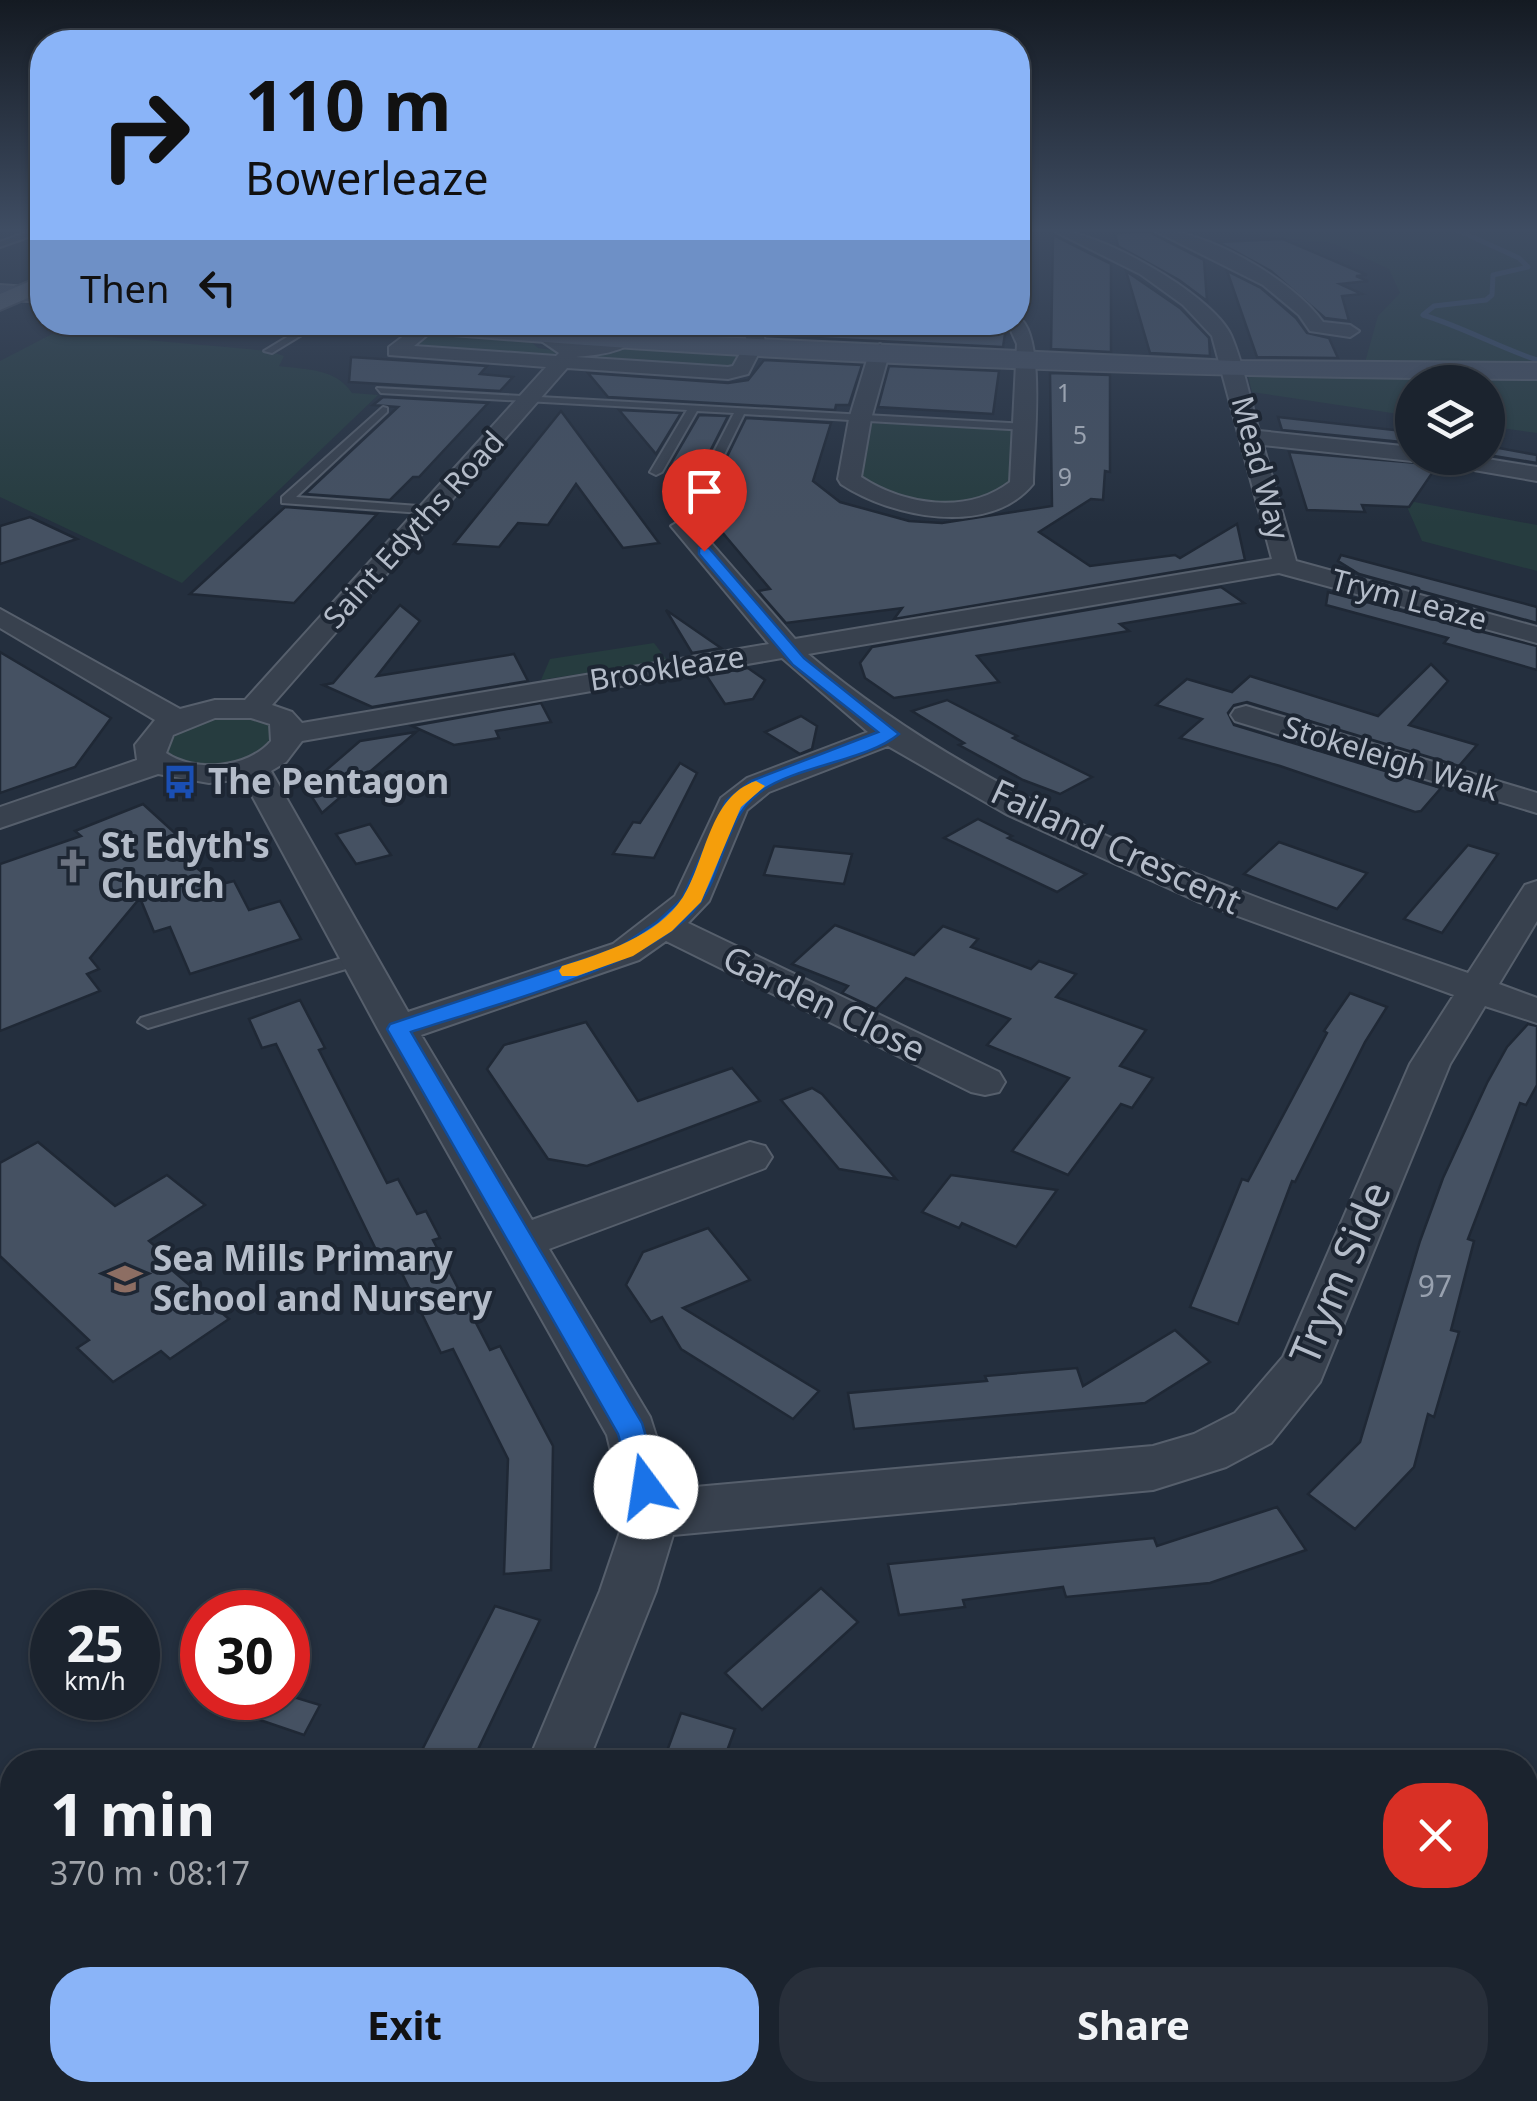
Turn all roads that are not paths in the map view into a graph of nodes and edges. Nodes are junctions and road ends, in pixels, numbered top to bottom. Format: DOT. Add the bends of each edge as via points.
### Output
graph roads {
  1 [pos="1215,327"];
  2 [pos="1317,327"];
  3 [pos="1350,332"];
  4 [pos="297,335"];
  5 [pos="417,335"];
  6 [pos="530,335"];
  7 [pos="593,335"];
  8 [pos="752,335"];
  9 [pos="760,335"];
  10 [pos="1022,335"];
  11 [pos="565,339"];
  12 [pos="880,350"];
  13 [pos="269,351"];
  14 [pos="1026,358"];
  15 [pos="1234,368"];
  16 [pos="1537,371"];
  17 [pos="381,390"];
  18 [pos="532,398"];
  19 [pos="693,409"];
  20 [pos="383,410"];
  21 [pos="740,412"];
  22 [pos="860,418"];
  23 [pos="1026,427"];
  24 [pos="1252,437"];
  25 [pos="1395,452"];
  26 [pos="1505,468"];
  27 [pos="656,472"];
  28 [pos="1537,474"];
  29 [pos="707,477"];
  30 [pos="432,510"];
  31 [pos="683,526"];
  32 [pos="1280,565"];
  33 [pos="0,617"];
  34 [pos="1537,635"];
  35 [pos="788,649"];
  36 [pos="254,708"];
  37 [pos="1246,715"];
  38 [pos="177,720"];
  39 [pos="290,734"];
  40 [pos="890,734"];
  41 [pos="157,764"];
  42 [pos="252,766"];
  43 [pos="1537,803"];
  44 [pos="0,818"];
  45 [pos="1537,892"];
  46 [pos="664,926"];
  47 [pos="359,959"];
  48 [pos="1474,990"];
  49 [pos="1537,1011"];
  50 [pos="148,1022"];
  51 [pos="398,1029"];
  52 [pos="985,1082"];
  53 [pos="750,1157"];
  54 [pos="520,1242"];
  55 [pos="653,1514"];
  56 [pos="563,1750"];
  1 -- 15 [label="street, Mead Way"];
  2 -- 3 [label="street"];
  4 -- 13 [label="lane"];
  5 -- 11 [label="street" via="396,351"];
  6 -- 11 [label="main road"];
  7 -- 11 [label="main road"];
  8 -- 11 [label="street" via="737,372"];
  9 -- 12 [label="main road"];
  10 -- 14 [label="street"];
  11 -- 18 [label="street, Saint Edyths Road"];
  12 -- 14 [label="main road"];
  12 -- 22 [label="street"];
  14 -- 15 [label="main road"];
  14 -- 23 [label="street"];
  15 -- 16 [label="main road"];
  15 -- 24 [label="street, Mead Way"];
  17 -- 18 [label="lane"];
  18 -- 19 [label="lane"];
  18 -- 30 [label="street, Saint Edyths Road"];
  19 -- 21 [label="lane"];
  19 -- 27 [label="lane"];
  20 -- 30 [label="lane" via="286,500"];
  21 -- 22 [label="lane"];
  21 -- 29 [label="lane"];
  22 -- 23 [label="lane"];
  22 -- 23 [label="street" via="849,480 881,499 924,509 976,505 1014,492 1021,484"];
  24 -- 25 [label="street"];
  24 -- 32 [label="street, Mead Way" via="1285,559"];
  26 -- 28 [label="street"];
  30 -- 36 [label="street, Saint Edyths Road"];
  31 -- 35 [label="street, Failand Crescent"];
  32 -- 34 [label="street, Trym Leaze"];
  32 -- 35 [label="street, Brookleaze"];
  33 -- 38 [label="street"];
  35 -- 39 [label="street, Brookleaze"];
  35 -- 40 [label="street, Failand Crescent"];
  36 -- 38 [label="street"];
  36 -- 39 [label="street" via="281,718"];
  37 -- 43 [label="street, Stokeleigh Walk"];
  38 -- 41 [label="street" via="149,747"];
  39 -- 42 [label="street" via="285,746"];
  40 -- 46 [label="street" via="758,785 733,805 691,902"];
  40 -- 48 [label="street, Failand Crescent" via="1020,808 1136,862"];
  41 -- 42 [label="street" via="198,775"];
  41 -- 44 [label="street"];
  42 -- 47 [label="street"];
  45 -- 48 [label="street, Trym Side"];
  46 -- 51 [label="street" via="626,952"];
  46 -- 52 [label="street, Garden Close"];
  47 -- 50 [label="lane"];
  47 -- 51 [label="street"];
  48 -- 49 [label="street, Failand Crescent"];
  48 -- 55 [label="street, Trym Side" via="1430,1064 1304,1368 1253,1428 1208,1452 1152,1468"];
  51 -- 54 [label="street"];
  53 -- 54 [label="street"];
  54 -- 55 [label="street" via="632,1432"];
  55 -- 56 [label="street"];
}
